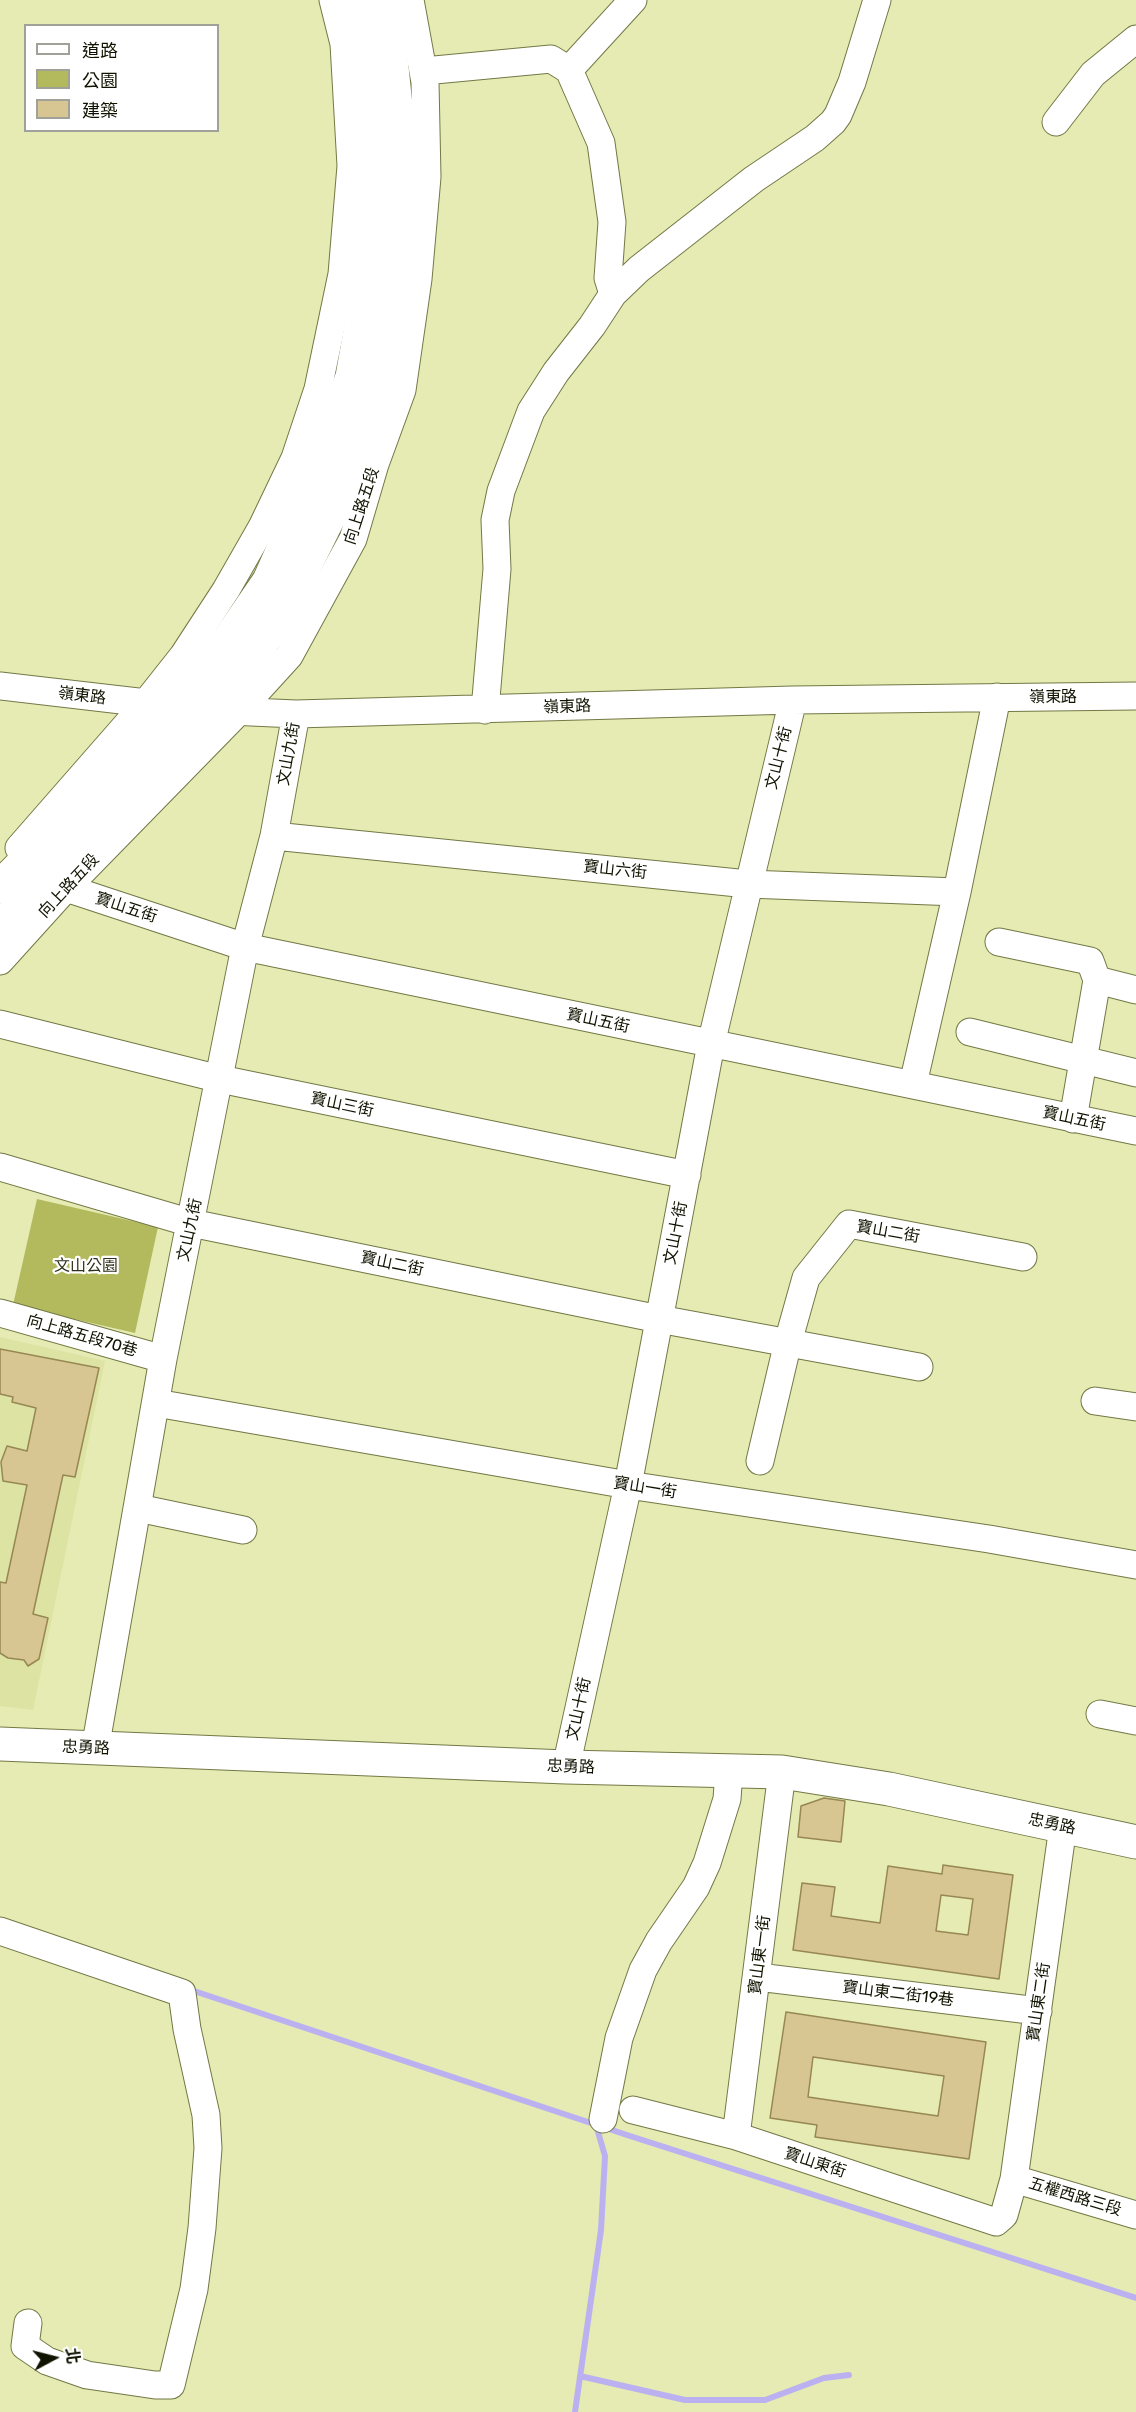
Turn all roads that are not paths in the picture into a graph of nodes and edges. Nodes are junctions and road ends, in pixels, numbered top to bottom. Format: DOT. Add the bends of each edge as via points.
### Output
graph roads {
  1 [pos="333,0"];
  2 [pos="358,0"];
  3 [pos="385,0"];
  4 [pos="410,0"];
  5 [pos="633,0"];
  6 [pos="877,0"];
  7 [pos="1136,39"];
  8 [pos="569,70"];
  9 [pos="424,71"];
  10 [pos="1056,122"];
  11 [pos="613,294"];
  12 [pos="0,686"];
  13 [pos="1136,696"];
  14 [pos="997,698"];
  15 [pos="793,700"];
  16 [pos="146,704"];
  17 [pos="208,710"];
  18 [pos="485,710"];
  19 [pos="296,714"];
  20 [pos="274,836"];
  21 [pos="4,858"];
  22 [pos="748,884"];
  23 [pos="0,887"];
  24 [pos="66,888"];
  25 [pos="957,892"];
  26 [pos="0,928"];
  27 [pos="999,942"];
  28 [pos="245,947"];
  29 [pos="0,961"];
  30 [pos="1097,980"];
  31 [pos="1136,990"];
  32 [pos="0,1024"];
  33 [pos="970,1032"];
  34 [pos="711,1044"];
  35 [pos="1084,1059"];
  36 [pos="1136,1073"];
  37 [pos="220,1079"];
  38 [pos="913,1084"];
  39 [pos="1073,1119"];
  40 [pos="1136,1131"];
  41 [pos="0,1167"];
  42 [pos="687,1175"];
  43 [pos="191,1223"];
  44 [pos="1023,1257"];
  45 [pos="0,1313"];
  46 [pos="659,1319"];
  47 [pos="788,1342"];
  48 [pos="164,1359"];
  49 [pos="919,1367"];
  50 [pos="1095,1401"];
  51 [pos="156,1403"];
  52 [pos="1136,1407"];
  53 [pos="760,1461"];
  54 [pos="628,1485"];
  55 [pos="138,1508"];
  56 [pos="243,1530"];
  57 [pos="1136,1565"];
  58 [pos="1100,1714"];
  59 [pos="1136,1721"];
  60 [pos="0,1744"];
  61 [pos="95,1749"];
  62 [pos="566,1767"];
  63 [pos="729,1771"];
  64 [pos="782,1773"];
  65 [pos="1063,1826"];
  66 [pos="1136,1842"];
  67 [pos="0,1931"];
  68 [pos="758,1977"];
  69 [pos="1038,2010"];
  70 [pos="633,2110"];
  71 [pos="603,2119"];
  72 [pos="736,2136"];
  73 [pos="1014,2178"];
  74 [pos="1136,2215"];
  75 [pos="996,2222"];
  76 [pos="28,2323"];
  1 -- 16 [label="street" via="344,44 351,166 342,274 318,389 295,458 262,527 201,630"];
  2 -- 17 [label="main road, 向上路五段" via="372,71 379,183 369,282 352,377 314,482 269,581 224,648"];
  3 -- 17 [label="main road, 向上路五段" via="399,135 400,216 389,317 372,398 333,509 277,622"];
  4 -- 9 [label="street, 向上路五段"];
  5 -- 8 [label="street"];
  6 -- 11 [label="street" via="852,82 832,122 639,268"];
  7 -- 10 [label="street" via="1093,74"];
  8 -- 9 [label="street" via="551,58"];
  8 -- 11 [label="street" via="601,143 612,222 608,278"];
  9 -- 17 [label="street, 向上路五段" via="427,177 402,390 353,538 289,656"];
  11 -- 18 [label="street" via="531,411 501,491 495,520 498,569"];
  12 -- 16 [label="street, 嶺東路"];
  13 -- 14 [label="street, 嶺東路"];
  14 -- 15 [label="street, 嶺東路"];
  14 -- 25 [label="street"];
  15 -- 18 [label="street, 嶺東路"];
  15 -- 22 [label="street, 文山十街"];
  16 -- 17 [label="street, 嶺東路"];
  16 -- 21 [label="street"];
  17 -- 19 [label="street, 嶺東路"];
  17 -- 23 [label="main road, 向上路五段"];
  17 -- 24 [label="street, 向上路五段"];
  17 -- 26 [label="main road, 向上路五段"];
  18 -- 19 [label="street, 嶺東路"];
  19 -- 20 [label="street, 文山九街"];
  20 -- 22 [label="street, 寶山六街"];
  20 -- 28 [label="street, 文山九街"];
  22 -- 25 [label="street, 寶山六街"];
  22 -- 34 [label="street, 文山十街"];
  24 -- 28 [label="street, 寶山五街"];
  24 -- 29 [label="street, 向上路五段"];
  25 -- 38 [label="street"];
  27 -- 30 [label="street" via="1090,961"];
  28 -- 34 [label="street, 寶山五街"];
  28 -- 37 [label="street, 文山九街"];
  30 -- 31 [label="street"];
  30 -- 35 [label="street"];
  32 -- 37 [label="street, 寶山三街"];
  33 -- 35 [label="street"];
  34 -- 38 [label="street, 寶山五街"];
  34 -- 42 [label="street, 文山十街"];
  35 -- 36 [label="street"];
  35 -- 39 [label="street"];
  37 -- 42 [label="street, 寶山三街"];
  37 -- 43 [label="street, 文山九街"];
  38 -- 39 [label="street, 寶山五街"];
  39 -- 40 [label="street, 寶山五街"];
  41 -- 43 [label="street, 寶山二街"];
  42 -- 46 [label="street, 文山十街"];
  43 -- 46 [label="street, 寶山二街"];
  43 -- 48 [label="street, 文山九街"];
  44 -- 47 [label="street, 寶山二街" via="849,1224 806,1278"];
  45 -- 48 [label="street, 向上路五段70巷"];
  46 -- 47 [label="street, 寶山二街"];
  46 -- 54 [label="street, 文山十街"];
  47 -- 49 [label="street, 寶山二街"];
  47 -- 53 [label="street, 寶山二街"];
  48 -- 51 [label="street, 文山九街"];
  50 -- 52 [label="street"];
  51 -- 54 [label="street, 寶山一街"];
  51 -- 55 [label="street, 文山九街"];
  54 -- 57 [label="street, 寶山一街"];
  54 -- 62 [label="street, 文山十街"];
  55 -- 56 [label="street"];
  55 -- 61 [label="street, 文山九街"];
  58 -- 59 [label="street"];
  60 -- 61 [label="main road, 忠勇路"];
  61 -- 62 [label="main road, 忠勇路"];
  62 -- 63 [label="main road, 忠勇路"];
  63 -- 64 [label="main road, 忠勇路"];
  63 -- 71 [label="street" via="727,1799 707,1863 643,1970 619,2038"];
  64 -- 65 [label="main road, 忠勇路" via="889,1789"];
  64 -- 68 [label="street, 寶山東一街"];
  65 -- 66 [label="main road, 忠勇路"];
  65 -- 69 [label="street, 寶山東二街"];
  67 -- 76 [label="street" via="182,1993 206,2115 208,2148 202,2228 194,2289 171,2385 87,2375 47,2361 25,2346"];
  68 -- 69 [label="street, 寶山東二街19巷"];
  68 -- 72 [label="street, 寶山東一街"];
  69 -- 73 [label="street, 寶山東二街"];
  70 -- 72 [label="street, 寶山東街"];
  72 -- 75 [label="street, 寶山東街"];
  73 -- 74 [label="street, 五權西路三段"];
  73 -- 75 [label="street, 寶山東二街" via="1004,2215"];
}
